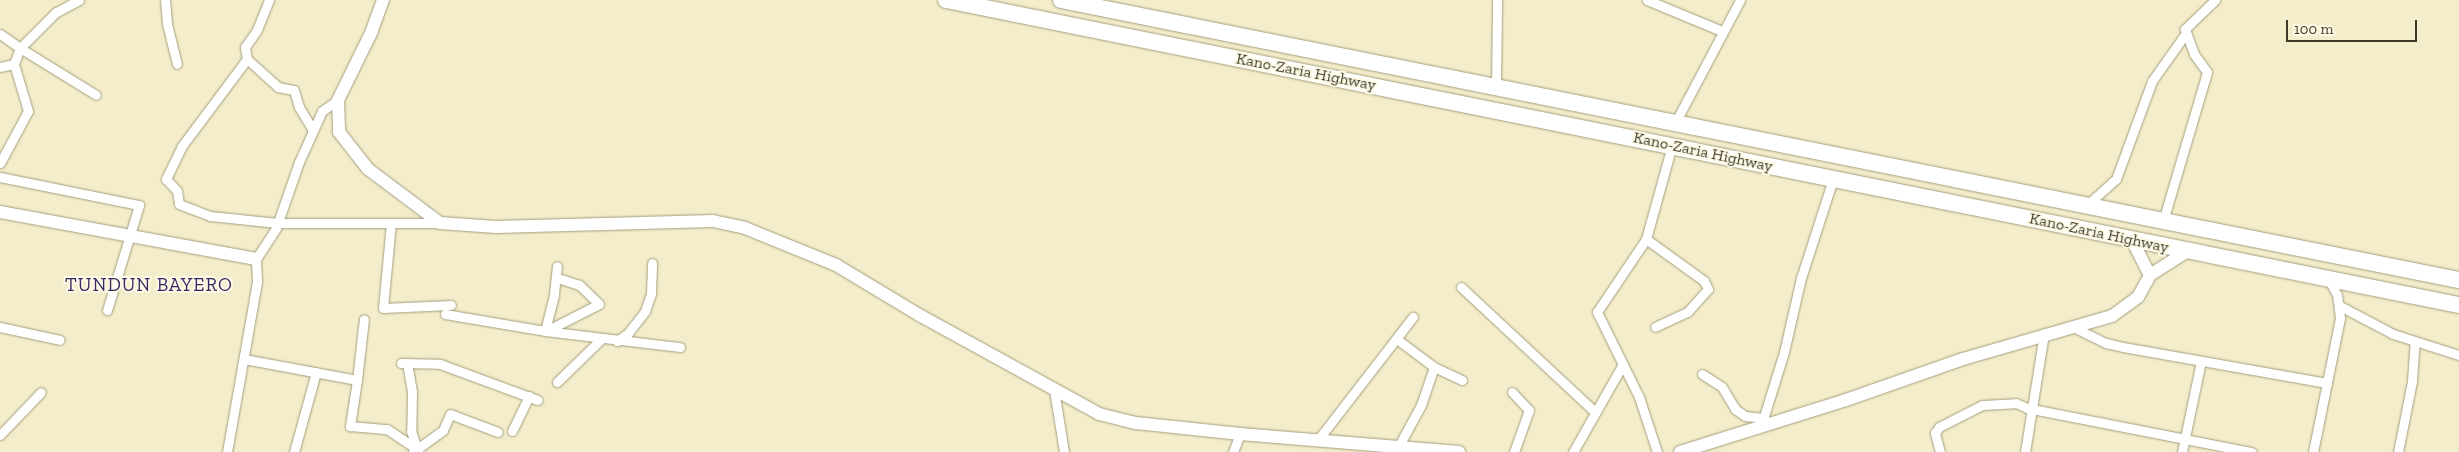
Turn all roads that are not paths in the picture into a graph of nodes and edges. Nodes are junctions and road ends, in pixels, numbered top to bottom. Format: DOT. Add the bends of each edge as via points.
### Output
graph roads {
  1 [pos="79,0"];
  2 [pos="165,0"];
  3 [pos="268,0"];
  4 [pos="383,0"];
  5 [pos="946,0"];
  6 [pos="1061,0"];
  7 [pos="1497,0"];
  8 [pos="1647,0"];
  9 [pos="1740,0"];
  10 [pos="2216,0"];
  11 [pos="1722,31"];
  12 [pos="2186,33"];
  13 [pos="0,34"];
  14 [pos="20,48"];
  15 [pos="246,59"];
  16 [pos="14,64"];
  17 [pos="177,64"];
  18 [pos="0,67"];
  19 [pos="1496,87"];
  20 [pos="96,96"];
  21 [pos="338,100"];
  22 [pos="1675,123"];
  23 [pos="313,130"];
  24 [pos="1672,145"];
  25 [pos="0,163"];
  26 [pos="0,177"];
  27 [pos="1832,179"];
  28 [pos="2017,192"];
  29 [pos="2087,206"];
  30 [pos="0,212"];
  31 [pos="2012,214"];
  32 [pos="2163,221"];
  33 [pos="278,223"];
  34 [pos="391,223"];
  35 [pos="440,223"];
  36 [pos="132,237"];
  37 [pos="1646,239"];
  38 [pos="2133,242"];
  39 [pos="2186,252"];
  40 [pos="256,260"];
  41 [pos="652,263"];
  42 [pos="556,266"];
  43 [pos="2150,275"];
  44 [pos="560,279"];
  45 [pos="2329,280"];
  46 [pos="2459,280"];
  47 [pos="1461,287"];
  48 [pos="451,306"];
  49 [pos="2340,306"];
  50 [pos="2459,306"];
  51 [pos="107,310"];
  52 [pos="445,314"];
  53 [pos="1413,317"];
  54 [pos="364,318"];
  55 [pos="0,327"];
  56 [pos="1655,327"];
  57 [pos="2073,327"];
  58 [pos="545,331"];
  59 [pos="2044,334"];
  60 [pos="601,339"];
  61 [pos="60,340"];
  62 [pos="1398,340"];
  63 [pos="617,341"];
  64 [pos="2415,342"];
  65 [pos="680,347"];
  66 [pos="2459,356"];
  67 [pos="244,359"];
  68 [pos="2201,361"];
  69 [pos="1623,364"];
  70 [pos="1434,367"];
  71 [pos="316,372"];
  72 [pos="1702,374"];
  73 [pos="357,380"];
  74 [pos="1462,380"];
  75 [pos="556,382"];
  76 [pos="2327,383"];
  77 [pos="1054,390"];
  78 [pos="41,392"];
  79 [pos="1512,392"];
  80 [pos="2034,409"];
  81 [pos="1594,411"];
  82 [pos="1762,422"];
  83 [pos="498,432"];
  84 [pos="512,432"];
  85 [pos="0,434"];
  86 [pos="1240,434"];
  87 [pos="2185,438"];
  88 [pos="1318,441"];
  89 [pos="1396,450"];
  90 [pos="417,451"];
  91 [pos="227,452"];
  92 [pos="294,452"];
  93 [pos="1064,452"];
  94 [pos="1233,452"];
  95 [pos="1459,452"];
  96 [pos="1514,452"];
  97 [pos="1573,452"];
  98 [pos="1657,452"];
  99 [pos="1680,452"];
  100 [pos="1940,452"];
  101 [pos="2025,452"];
  102 [pos="2182,452"];
  103 [pos="2252,452"];
  104 [pos="2313,452"];
  105 [pos="2398,452"];
  1 -- 14 [label="street" via="56,12"];
  2 -- 17 [label="street"];
  3 -- 15 [label="street" via="257,30 245,47"];
  4 -- 21 [label="street" via="372,31"];
  5 -- 24 [label="highway, Kano-Zaria Highway"];
  6 -- 19 [label="highway, Kano-Zaria Highway"];
  7 -- 19 [label="street"];
  8 -- 11 [label="street"];
  9 -- 11 [label="street"];
  10 -- 12 [label="street" via="2185,29"];
  11 -- 22 [label="street"];
  12 -- 29 [label="street" via="2152,81 2116,178"];
  12 -- 32 [label="street" via="2194,54 2208,72"];
  13 -- 14 [label="street"];
  14 -- 16 [label="street"];
  14 -- 20 [label="street"];
  15 -- 23 [label="street" via="278,86 294,90"];
  15 -- 33 [label="street" via="182,146 166,178 177,191 180,204 210,216"];
  16 -- 18 [label="street"];
  16 -- 25 [label="street" via="28,111"];
  19 -- 22 [label="highway, Kano-Zaria Highway"];
  21 -- 23 [label="street" via="322,111"];
  21 -- 35 [label="street" via="339,132 368,169"];
  22 -- 28 [label="highway, Kano-Zaria Highway"];
  23 -- 33 [label="street"];
  24 -- 27 [label="highway, Kano-Zaria Highway"];
  24 -- 37 [label="street"];
  26 -- 36 [label="street" via="139,205"];
  27 -- 31 [label="highway, Kano-Zaria Highway"];
  27 -- 82 [label="street"];
  28 -- 29 [label="highway, Kano-Zaria Highway"];
  28 -- 31 [label="highway"];
  29 -- 32 [label="highway, Kano-Zaria Highway"];
  30 -- 36 [label="street"];
  31 -- 38 [label="highway, Kano-Zaria Highway"];
  32 -- 46 [label="highway, Kano-Zaria Highway"];
  33 -- 34 [label="street"];
  33 -- 40 [label="street"];
  34 -- 35 [label="street"];
  34 -- 48 [label="street" via="383,308"];
  35 -- 77 [label="street" via="496,226 713,221 745,228 836,265"];
  36 -- 40 [label="street"];
  36 -- 51 [label="street"];
  37 -- 56 [label="street" via="1704,281 1708,289 1687,312"];
  37 -- 69 [label="street" via="1598,312"];
  38 -- 39 [label="highway, Kano-Zaria Highway"];
  38 -- 43 [label="street"];
  39 -- 43 [label="street"];
  39 -- 45 [label="highway, Kano-Zaria Highway"];
  40 -- 67 [label="street" via="257,281"];
  41 -- 63 [label="street" via="651,294 645,311 628,333"];
  42 -- 58 [label="street" via="554,294"];
  43 -- 57 [label="street" via="2138,297 2127,306 2112,316"];
  44 -- 58 [label="street" via="579,285 599,304"];
  45 -- 49 [label="street"];
  45 -- 50 [label="highway, Kano-Zaria Highway"];
  47 -- 81 [label="street"];
  49 -- 64 [label="street"];
  49 -- 76 [label="street"];
  52 -- 58 [label="street"];
  53 -- 62 [label="street"];
  54 -- 73 [label="street"];
  55 -- 61 [label="street"];
  57 -- 59 [label="street"];
  57 -- 68 [label="street" via="2106,343"];
  58 -- 60 [label="street"];
  59 -- 80 [label="street"];
  59 -- 82 [label="street"];
  60 -- 63 [label="street"];
  60 -- 75 [label="street"];
  62 -- 70 [label="street"];
  62 -- 88 [label="street"];
  63 -- 65 [label="street"];
  64 -- 66 [label="street"];
  64 -- 105 [label="street" via="2412,381"];
  67 -- 71 [label="street"];
  67 -- 91 [label="street"];
  68 -- 76 [label="street"];
  68 -- 87 [label="street"];
  69 -- 81 [label="street"];
  69 -- 98 [label="street" via="1639,397"];
  70 -- 74 [label="street"];
  70 -- 89 [label="street" via="1421,405"];
  71 -- 73 [label="street"];
  71 -- 92 [label="street"];
  72 -- 82 [label="street" via="1722,387 1736,409"];
  73 -- 90 [label="street" via="350,426 387,429"];
  76 -- 104 [label="street"];
  77 -- 86 [label="street" via="1099,414 1136,423"];
  77 -- 93 [label="street"];
  78 -- 85 [label="street"];
  79 -- 96 [label="street" via="1529,410"];
  80 -- 87 [label="street"];
  80 -- 100 [label="street" via="2016,403 1987,404 1971,410 1939,427 1936,433"];
  80 -- 101 [label="street"];
  81 -- 97 [label="street"];
  82 -- 99 [label="street"];
  83 -- 90 [label="street" via="450,414 443,430"];
  84 -- 90 [label="street" via="534,398 440,364 404,363 412,392 411,431"];
  86 -- 88 [label="street"];
  86 -- 94 [label="street"];
  87 -- 102 [label="street"];
  87 -- 103 [label="street"];
  88 -- 89 [label="street"];
  89 -- 95 [label="street"];
}
